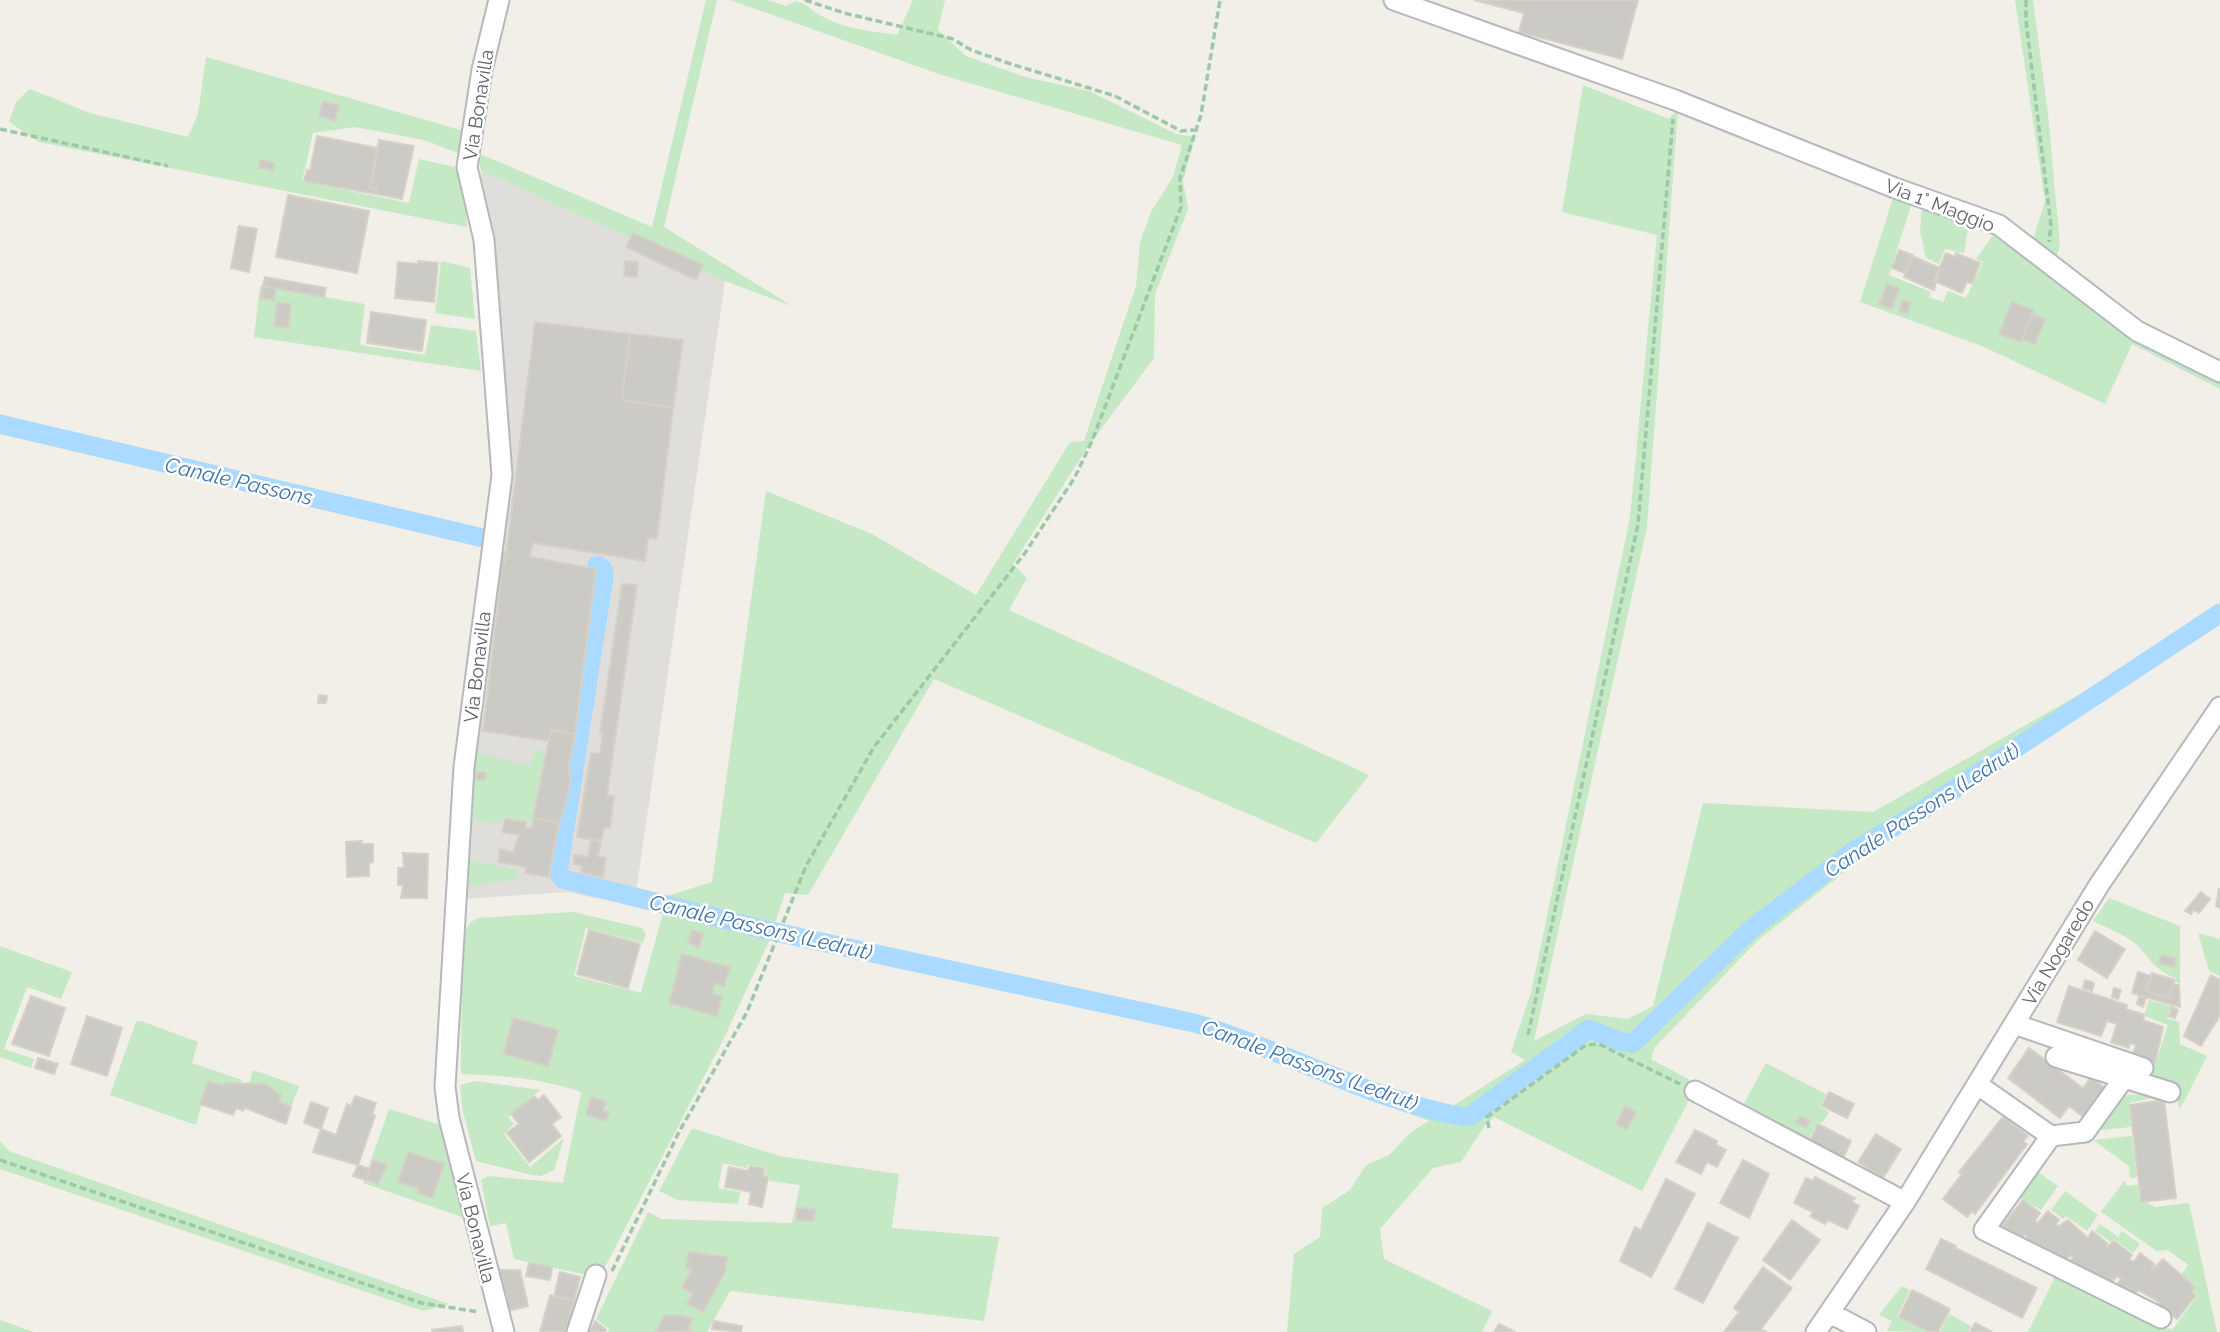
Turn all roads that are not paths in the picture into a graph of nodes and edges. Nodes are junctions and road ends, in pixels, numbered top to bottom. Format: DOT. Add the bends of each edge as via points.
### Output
graph roads {
  1 [pos="499,0"];
  2 [pos="1394,0"];
  3 [pos="2220,372"];
  4 [pos="2220,706"];
  5 [pos="2014,1024"];
  6 [pos="2056,1057"];
  7 [pos="2143,1068"];
  8 [pos="2124,1078"];
  9 [pos="1978,1085"];
  10 [pos="1695,1091"];
  11 [pos="2170,1092"];
  12 [pos="2051,1136"];
  13 [pos="1905,1202"];
  14 [pos="601,1277"];
  15 [pos="1830,1313"];
  16 [pos="2161,1318"];
  17 [pos="501,1323"];
  18 [pos="577,1332"];
  19 [pos="1816,1332"];
  20 [pos="1866,1332"];
  1 -- 17 [label="street, Via Bonavilla" via="479,83 467,167 484,240 502,475 464,767 445,1076 449,1118"];
  2 -- 3 [label="street, Via 1° Maggio" via="1675,100 1999,225 2137,331"];
  4 -- 5 [label="street, Via Nogaredo" via="2099,886"];
  5 -- 7 [label="street"];
  5 -- 9 [label="street, Via Nogaredo"];
  6 -- 8 [label="street"];
  8 -- 11 [label="street"];
  8 -- 12 [label="street" via="2084,1132"];
  9 -- 12 [label="street"];
  9 -- 13 [label="street, Via Nogaredo"];
  10 -- 13 [label="street"];
  12 -- 16 [label="street" via="1984,1230"];
  13 -- 15 [label="street, Via Nogaredo"];
  14 -- 18 [label="street"];
  15 -- 19 [label="street, Via Nogaredo"];
  15 -- 20 [label="street"];
}
